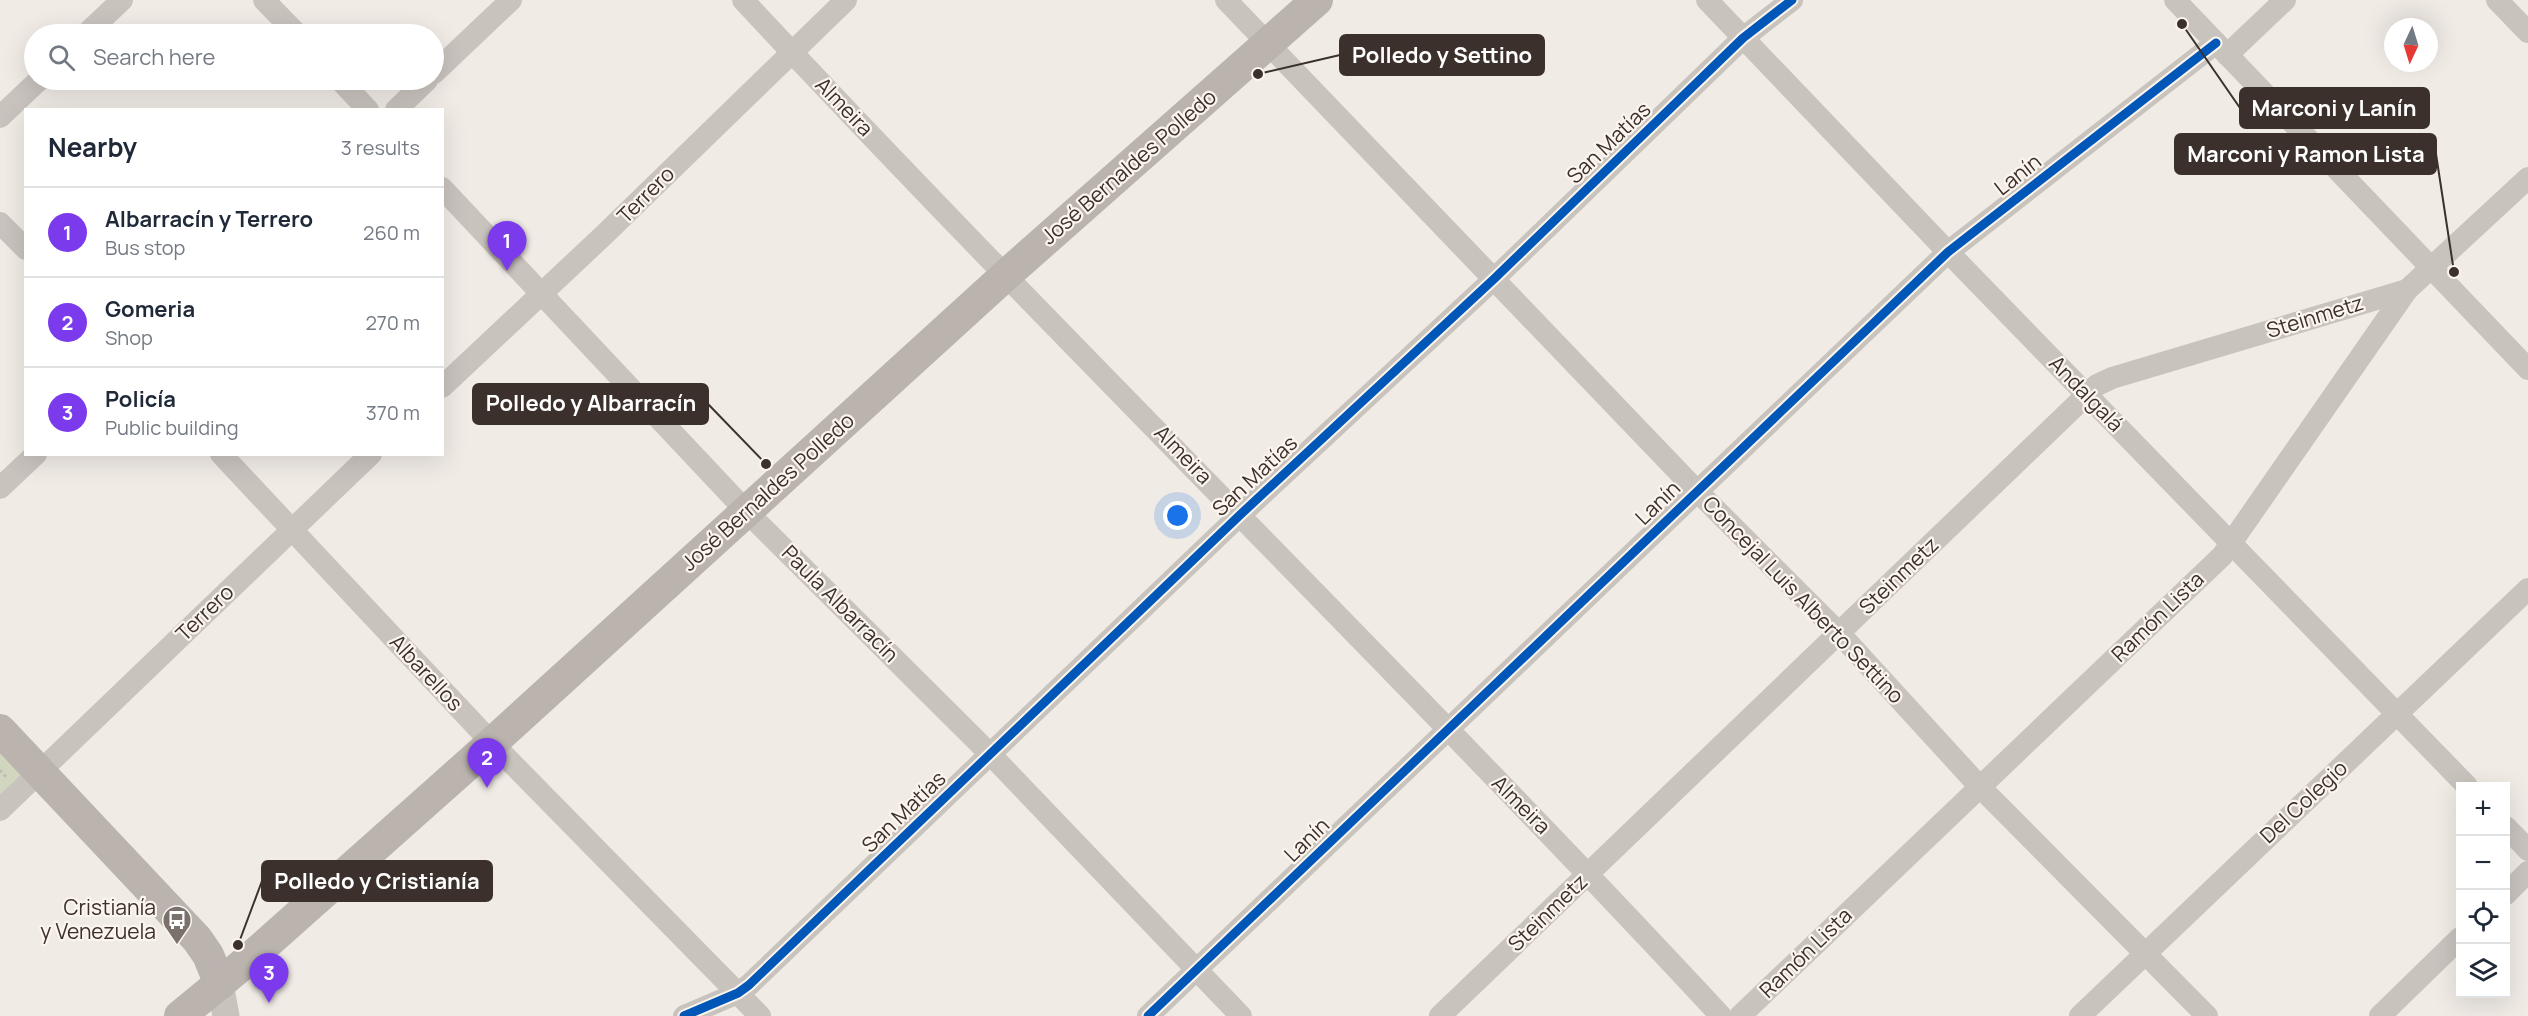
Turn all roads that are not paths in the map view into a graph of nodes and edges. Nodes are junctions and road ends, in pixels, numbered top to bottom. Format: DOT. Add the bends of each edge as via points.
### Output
graph roads {
  1 [pos="122,0"];
  2 [pos="264,0"];
  3 [pos="511,0"];
  4 [pos="743,0"];
  5 [pos="846,0"];
  6 [pos="1226,0"];
  7 [pos="1317,0"];
  8 [pos="1707,0"];
  9 [pos="1792,0"];
  10 [pos="2175,0"];
  11 [pos="2284,0"];
  12 [pos="2497,0"];
  13 [pos="97,24"];
  14 [pos="287,24"];
  15 [pos="2528,32"];
  16 [pos="1743,38"];
  17 [pos="1268,45"];
  18 [pos="2222,49"];
  19 [pos="791,51"];
  20 [pos="444,64"];
  21 [pos="28,90"];
  22 [pos="349,90"];
  23 [pos="417,90"];
  24 [pos="366,108"];
  25 [pos="398,108"];
  26 [pos="0,117"];
  27 [pos="2528,178"];
  28 [pos="444,190"];
  29 [pos="0,223"];
  30 [pos="24,247"];
  31 [pos="1948,252"];
  32 [pos="2432,268"];
  33 [pos="1006,275"];
  34 [pos="1495,278"];
  35 [pos="2407,290"];
  36 [pos="541,293"];
  37 [pos="2528,369"];
  38 [pos="444,385"];
  39 [pos="2086,393"];
  40 [pos="34,456"];
  41 [pos="223,456"];
  42 [pos="369,456"];
  43 [pos="0,488"];
  44 [pos="1697,491"];
  45 [pos="747,512"];
  46 [pos="1240,514"];
  47 [pos="293,529"];
  48 [pos="2230,543"];
  49 [pos="2528,589"];
  50 [pos="1840,634"];
  51 [pos="2397,714"];
  52 [pos="0,730"];
  53 [pos="1448,731"];
  54 [pos="492,743"];
  55 [pos="991,754"];
  56 [pos="40,771"];
  57 [pos="2462,782"];
  58 [pos="1980,787"];
  59 [pos="0,810"];
  60 [pos="2510,832"];
  61 [pos="2528,850"];
  62 [pos="2528,872"];
  63 [pos="1589,874"];
  64 [pos="2509,890"];
  65 [pos="2456,942"];
  66 [pos="2144,953"];
  67 [pos="1196,970"];
  68 [pos="219,984"];
  69 [pos="738,993"];
  70 [pos="180,1016"];
  71 [pos="226,1016"];
  72 [pos="684,1016"];
  73 [pos="760,1016"];
  74 [pos="1148,1016"];
  75 [pos="1241,1016"];
  76 [pos="1440,1016"];
  77 [pos="1721,1016"];
  78 [pos="1740,1016"];
  79 [pos="2079,1016"];
  80 [pos="2207,1016"];
  81 [pos="2380,1016"];
  1 -- 13 [label="street"];
  2 -- 14 [label="street"];
  3 -- 20 [label="street"];
  4 -- 19 [label="street, Almeira"];
  5 -- 19 [label="street, Terrero"];
  6 -- 17 [label="street, Concejal Luis Alberto Settino"];
  7 -- 17 [label="main road, José Bernaldes Polledo"];
  8 -- 16 [label="street, Andalgalá"];
  9 -- 16 [label="street, San Matías"];
  10 -- 18 [label="street"];
  11 -- 18 [label="street, Lanín"];
  12 -- 15 [label="street"];
  16 -- 31 [label="street, Andalgalá"];
  16 -- 34 [label="street, San Matías"];
  17 -- 33 [label="main road, José Bernaldes Polledo"];
  17 -- 34 [label="street, Concejal Luis Alberto Settino"];
  18 -- 31 [label="street, Lanín"];
  18 -- 32 [label="street"];
  19 -- 33 [label="street, Almeira"];
  19 -- 36 [label="street, Terrero"];
  21 -- 26 [label="street"];
  22 -- 24 [label="street"];
  23 -- 25 [label="street"];
  27 -- 32 [label="street, Ramón Lista"];
  28 -- 36 [label="street, Paula Albarracín"];
  29 -- 30 [label="street"];
  31 -- 39 [label="street, Andalgalá"];
  31 -- 44 [label="street, Lanín"];
  32 -- 35 [label="street, Ramón Lista"];
  32 -- 37 [label="street"];
  33 -- 45 [label="main road, José Bernaldes Polledo"];
  33 -- 46 [label="street, Almeira"];
  34 -- 44 [label="street, Concejal Luis Alberto Settino"];
  34 -- 46 [label="street, San Matías"];
  35 -- 39 [label="street, Steinmetz" via="2112,378"];
  35 -- 48 [label="street, Ramón Lista"];
  36 -- 38 [label="street, Terrero"];
  36 -- 45 [label="street, Paula Albarracín"];
  39 -- 48 [label="street, Andalgalá"];
  39 -- 50 [label="street, Steinmetz"];
  40 -- 43 [label="street"];
  41 -- 47 [label="street, Albarellos"];
  42 -- 47 [label="street, Terrero"];
  44 -- 50 [label="street, Concejal Luis Alberto Settino"];
  44 -- 53 [label="street, Lanín"];
  45 -- 54 [label="main road, José Bernaldes Polledo"];
  45 -- 55 [label="street, Paula Albarracín"];
  46 -- 53 [label="street, Almeira"];
  46 -- 55 [label="street, San Matías"];
  47 -- 54 [label="street, Albarellos"];
  47 -- 56 [label="street, Terrero"];
  48 -- 51 [label="street, Andalgalá"];
  48 -- 58 [label="street, Ramón Lista" via="2222,556"];
  49 -- 51 [label="street, Del Colegio"];
  50 -- 58 [label="street, Concejal Luis Alberto Settino"];
  50 -- 63 [label="street, Steinmetz"];
  51 -- 57 [label="street, Andalgalá"];
  51 -- 66 [label="street, Del Colegio"];
  52 -- 56 [label="main road"];
  53 -- 63 [label="street, Almeira"];
  53 -- 67 [label="street, Lanín"];
  54 -- 68 [label="main road, José Bernaldes Polledo"];
  54 -- 69 [label="street, Albarellos"];
  55 -- 67 [label="street, Paula Albarracín"];
  55 -- 69 [label="street, San Matías"];
  56 -- 59 [label="street, Terrero"];
  56 -- 68 [label="main road" via="197,939 208,954"];
  58 -- 66 [label="street, Concejal Luis Alberto Settino"];
  58 -- 78 [label="street, Ramón Lista"];
  60 -- 61 [label="street"];
  62 -- 64 [label="street"];
  63 -- 76 [label="street, Steinmetz"];
  63 -- 77 [label="street, Almeira"];
  65 -- 81 [label="street"];
  66 -- 79 [label="street, Del Colegio"];
  66 -- 80 [label="street, Concejal Luis Alberto Settino"];
  67 -- 74 [label="street, Lanín"];
  67 -- 75 [label="street, Paula Albarracín"];
  68 -- 70 [label="main road, José Bernaldes Polledo"];
  68 -- 71 [label="street"];
  69 -- 72 [label="street, San Matías"];
  69 -- 73 [label="street, Albarellos"];
}
